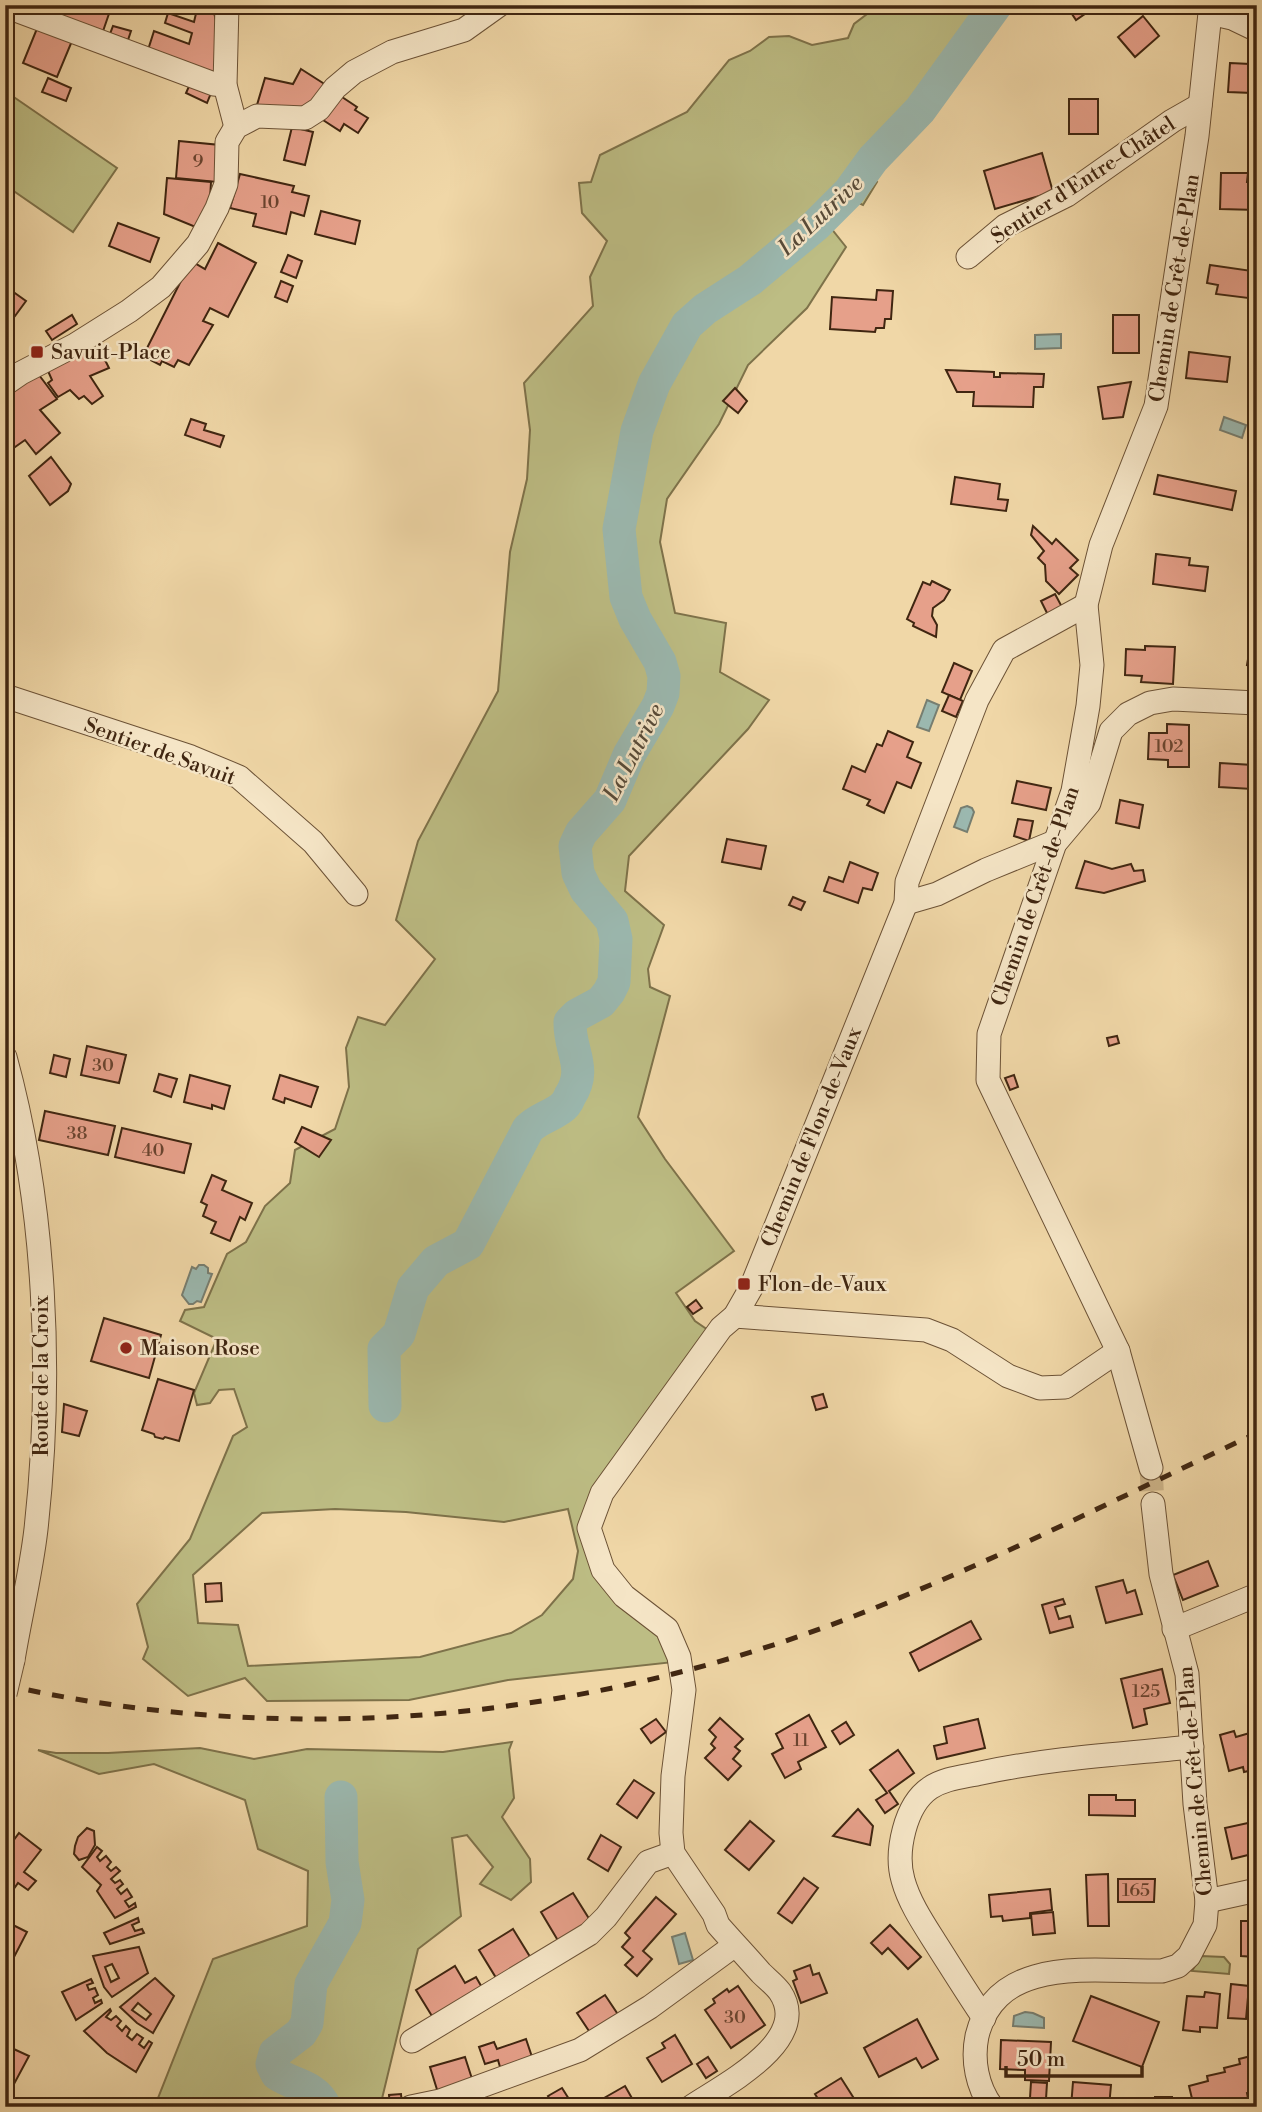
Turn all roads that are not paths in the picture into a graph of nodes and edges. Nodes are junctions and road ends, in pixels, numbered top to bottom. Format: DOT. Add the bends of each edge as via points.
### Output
graph roads {
  1 [pos="227,5"];
  2 [pos="499,5"];
  3 [pos="5,6"];
  4 [pos="1208,9"];
  5 [pos="1257,30"];
  6 [pos="225,85"];
  7 [pos="1200,105"];
  8 [pos="236,127"];
  9 [pos="968,257"];
  10 [pos="5,384"];
  11 [pos="1086,605"];
  12 [pos="5,696"];
  13 [pos="1257,704"];
  14 [pos="1057,841"];
  15 [pos="356,894"];
  16 [pos="906,903"];
  17 [pos="5,1057"];
  18 [pos="735,1316"];
  19 [pos="1118,1351"];
  20 [pos="1151,1468"];
  21 [pos="1153,1504"];
  22 [pos="1257,1595"];
  23 [pos="1174,1629"];
  24 [pos="11,1652"];
  25 [pos="5,1694"];
  26 [pos="1192,1747"];
  27 [pos="673,1853"];
  28 [pos="1257,1890"];
  29 [pos="1207,1901"];
  30 [pos="735,1945"];
  31 [pos="984,2018"];
  32 [pos="412,2041"];
  33 [pos="411,2107"];
  34 [pos="691,2107"];
  35 [pos="992,2107"];
  1 -- 6 [label="street"];
  2 -- 8 [label="street" via="464,30 392,52 354,72 319,109 304,118 257,116"];
  3 -- 6 [label="street"];
  4 -- 5 [label="street"];
  4 -- 7 [label="street, Chemin de Crêt-de-Plan"];
  6 -- 8 [label="street"];
  7 -- 9 [label="street, Sentier d'Entre-Châtel" via="1067,195 1005,226"];
  7 -- 11 [label="street, Chemin de Crêt-de-Plan" via="1156,406 1101,545"];
  8 -- 10 [label="street" via="227,142 226,184 217,208 198,244 161,287 75,345"];
  11 -- 14 [label="street, Chemin de Crêt-de-Plan" via="1092,664 1088,706 1073,791"];
  11 -- 16 [label="street, Chemin de Flon-de-Vaux" via="1004,650 977,700 907,882"];
  12 -- 15 [label="street, Sentier de Savuit" via="239,777 313,842"];
  13 -- 14 [label="street" via="1173,699 1128,714 1111,731 1089,803"];
  14 -- 16 [label="street"];
  14 -- 19 [label="street, Chemin de Crêt-de-Plan" via="989,1034 988,1080"];
  16 -- 18 [label="street, Chemin de Flon-de-Vaux" via="751,1288"];
  17 -- 24 [label="street, Route de la Croix" via="26,1157 43,1306 36,1532"];
  18 -- 19 [label="street" via="926,1330 951,1340 1008,1376 1040,1388 1065,1387"];
  18 -- 27 [label="street, Chemin de Flon-de-Vaux" via="721,1328 602,1493 589,1528 603,1570 624,1597 667,1629 679,1657 684,1690 673,1776"];
  19 -- 20 [label="street, Chemin de Crêt-de-Plan"];
  21 -- 23 [label="street, Chemin de Crêt-de-Plan" via="1161,1574"];
  22 -- 23 [label="street"];
  23 -- 26 [label="street, Chemin de Crêt-de-Plan" via="1187,1674"];
  24 -- 25 [label="street, Route de la Croix, bridge"];
  26 -- 29 [label="street, Chemin de Crêt-de-Plan"];
  26 -- 31 [label="street" via="1014,1766 943,1781 916,1801 902,1841 903,1881 920,1919"];
  27 -- 30 [label="street"];
  27 -- 32 [label="street" via="648,1862 589,1934"];
  28 -- 29 [label="street"];
  29 -- 31 [label="street, Chemin de Crêt-de-Plan" via="1199,1940 1178,1965 1162,1971 1075,1970 1027,1978 1001,1994"];
  30 -- 33 [label="street" via="650,2007 580,2050 440,2101"];
  30 -- 34 [label="street" via="780,1993 786,2011 783,2032 742,2074"];
  31 -- 35 [label="street" via="975,2049 978,2080"];
}
